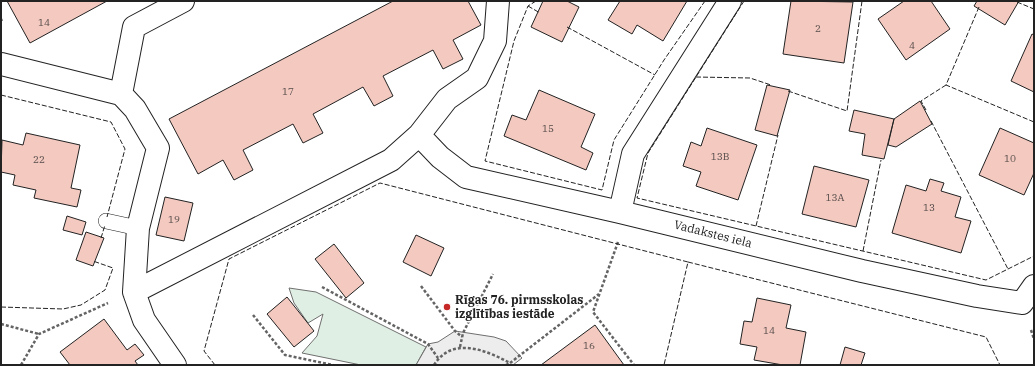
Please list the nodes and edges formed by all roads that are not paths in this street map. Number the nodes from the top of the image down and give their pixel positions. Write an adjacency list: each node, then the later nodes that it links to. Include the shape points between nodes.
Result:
1 (183, 1): 5 (street, via 134,27)
2 (498, 1): 6 (street, via 495,42 477,78 447,99)
3 (730, 1): 7 (street, via 633,154)
4 (1, 64): 5 (street)
5 (121, 94): 9 (street, via 135,109 158,148)
6 (419, 135): 7 (street, Vadakstes iela, via 440,158 466,177); 10 (street, via 391,160)
7 (626, 213): 11 (street, Vadakstes iela, via 862,271 977,296)
8 (106, 221): 9 (lane)
9 (138, 228): 10 (street)
10 (134, 292): 12 (street, via 144,320)
11 (1030, 299)
12 (175, 365)

